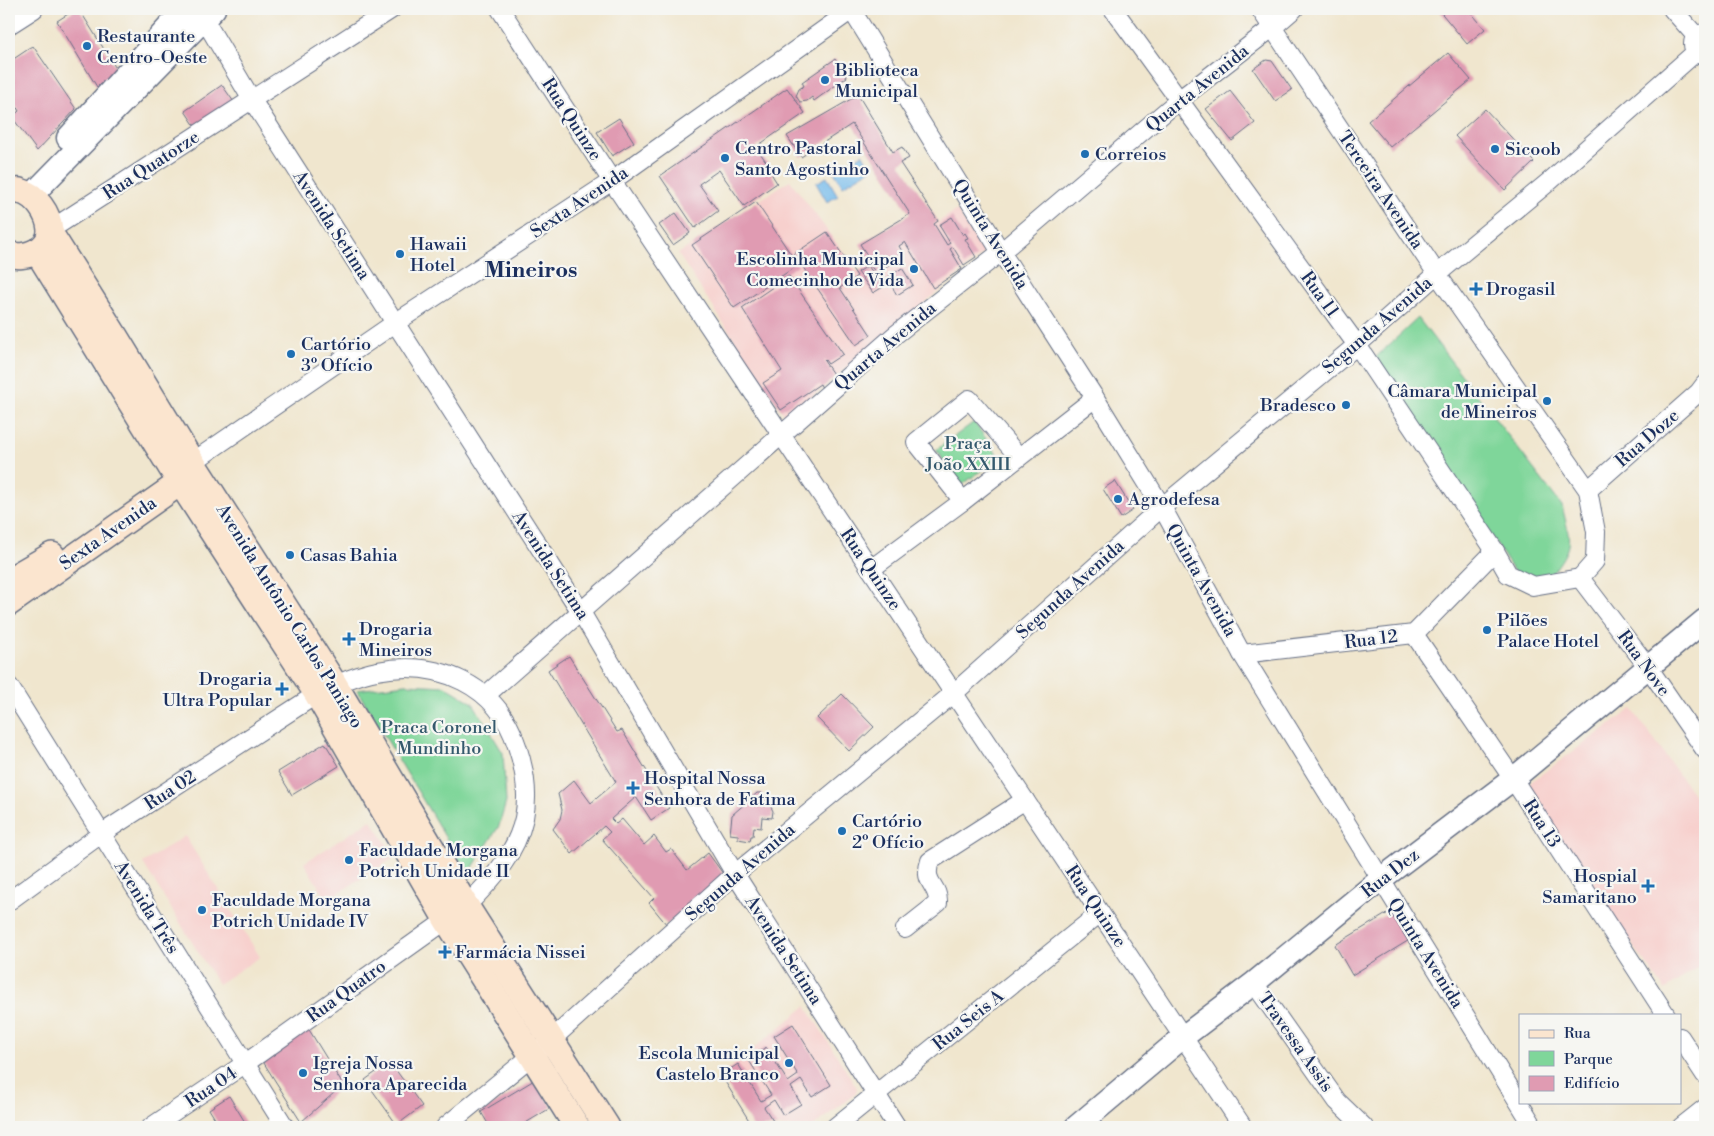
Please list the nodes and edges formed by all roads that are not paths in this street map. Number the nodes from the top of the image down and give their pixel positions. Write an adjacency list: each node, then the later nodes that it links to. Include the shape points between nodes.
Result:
1 (34, 9): 10 (street)
2 (392, 9): 13 (street, Rua Quatorze)
3 (500, 9): 15 (street, Rua Quinze)
4 (852, 9): 15 (street, Sexta Avenida); 18 (street, Quinta Avenida)
5 (1114, 9): 14 (street, Rua 11)
6 (1260, 9): 11 (street, Terceira Avenida)
7 (1294, 9): 11 (street, Quarta Avenida)
8 (1672, 9): 12 (street)
9 (200, 11): 13 (street, Avenida Setima); 16 (street)
10 (9, 25)
11 (1272, 28): 14 (street, Quarta Avenida); 19 (street, Terceira Avenida)
12 (1700, 44): 19 (street, Segunda Avenida, via 1559,173)
13 (252, 100): 17 (street, Rua Quatorze); 20 (street, Avenida Setima)
14 (1178, 100): 18 (street, Quarta Avenida); 21 (street, Rua 11)
15 (612, 181): 20 (street, Sexta Avenida); 24 (street, Rua Quinze)
16 (17, 189): 17 (main road, Avenida Antônio Carlos Paniago, via 44,210)
17 (28, 248): 26 (main road, Avenida Antônio Carlos Paniago, via 106,341)
18 (1001, 252): 23 (street, Quinta Avenida); 24 (street, Quarta Avenida, via 895,335)
19 (1437, 274): 21 (street, Segunda Avenida); 27 (street, Terceira Avenida)
20 (395, 323): 26 (street, Sexta Avenida); 36 (street, Avenida Setima)
21 (1357, 344): 29 (street, Segunda Avenida); 31 (street, Rua 11)
22 (1703, 392): 27 (street, Rua Doze)
23 (1095, 398): 25 (street); 29 (street, Quinta Avenida)
24 (782, 435): 32 (street, Rua Quinze); 36 (street, Quarta Avenida)
25 (1020, 457): 28 (street); 28 (street, via 969,400 916,442)
26 (188, 467): 30 (main road, Sexta Avenida); 42 (main road, Avenida Antônio Carlos Paniago)
27 (1588, 490): 33 (street, Terceira Avenida, via 1596,532 1595,561)
28 (963, 501): 32 (street)
29 (1162, 507): 39 (street, Quinta Avenida); 43 (street, Segunda Avenida)
30 (79, 546): 34 (main road, Sexta Avenida); 35 (main road, Sexta Avenida)
31 (1495, 551): 33 (street, Rua 11, via 1508,574 1533,586); 38 (street, Rua 12)
32 (871, 569): 43 (street, Rua Quinze)
33 (1580, 578): 40 (street, Rua Nove)
34 (9, 580)
35 (9, 603)
36 (581, 612): 44 (street, Quarta Avenida); 49 (street, Avenida Setima)
37 (1705, 620): 40 (street, Rua Dez)
38 (1414, 634): 39 (street, Rua 12); 46 (street, Rua 13)
39 (1242, 654): 50 (street, Quinta Avenida)
40 (1648, 667): 45 (street, Rua Nove); 46 (street, Rua Dez)
41 (9, 686): 48 (street, Avenida Três)
42 (326, 689): 44 (street, Rua 02, via 377,671 402,668 446,674); 48 (street, Rua 02); 52 (main road, Avenida Antônio Carlos Paniago); 54 (main road, Avenida Antônio Carlos Paniago)
43 (954, 694): 47 (street, Rua Quinze); 49 (street, Segunda Avenida)
44 (486, 695): 52 (street, Rua 02, via 514,737 523,763 527,790 524,819 512,848 497,874)
45 (1705, 750)
46 (1513, 779): 50 (street, Rua Dez); 57 (street, Rua 13)
47 (1025, 800): 53 (street, Rua Quinze); 55 (street, via 930,861 928,878 939,895 938,903)
48 (101, 834): 51 (street, Rua 02); 62 (street, Avenida Três)
49 (735, 874): 59 (street, Segunda Avenida); 64 (street, Avenida Setima)
50 (1381, 880): 56 (street, Rua Dez); 66 (street, Quinta Avenida)
51 (9, 901)
52 (466, 906): 54 (street); 59 (main road, Avenida Antônio Carlos Paniago)
53 (1100, 913): 58 (street, Rua Quinze); 64 (street, Rua Seis A)
54 (446, 919): 61 (main road, Avenida Antônio Carlos Paniago); 62 (street, Rua Quatro)
55 (905, 929)
56 (1254, 983): 58 (street, Rua Dez); 65 (street, Travessa Assis)
57 (1665, 1014)
58 (1183, 1037): 76 (street, Rua Dez); 77 (street, Rua Quinze)
59 (551, 1040): 61 (street, Segunda Avenida); 69 (main road, Avenida Antônio Carlos Paniago)
60 (1682, 1040): 63 (street)
61 (531, 1054): 70 (main road, Avenida Antônio Carlos Paniago); 73 (street, Segunda Avenida)
62 (246, 1063): 71 (street, Rua 04); 72 (street, Avenida Três)
63 (1705, 1075)
64 (876, 1094): 74 (street, Rua Seis A); 75 (street, Avenida Setima)
65 (1337, 1101): 78 (street, Travessa Assis); 79 (street, Travessa Assis)
66 (1519, 1103)
67 (1520, 1104): 80 (street, Quinta Avenida)
68 (1705, 1108): 81 (street)
69 (601, 1119): 70 (main road)
70 (576, 1126)
71 (150, 1127)
72 (285, 1127)
73 (445, 1127)
74 (835, 1127)
75 (898, 1127)
76 (1076, 1127)
77 (1243, 1127)
78 (1347, 1127)
79 (1364, 1127)
80 (1534, 1127)
81 (1681, 1127)

